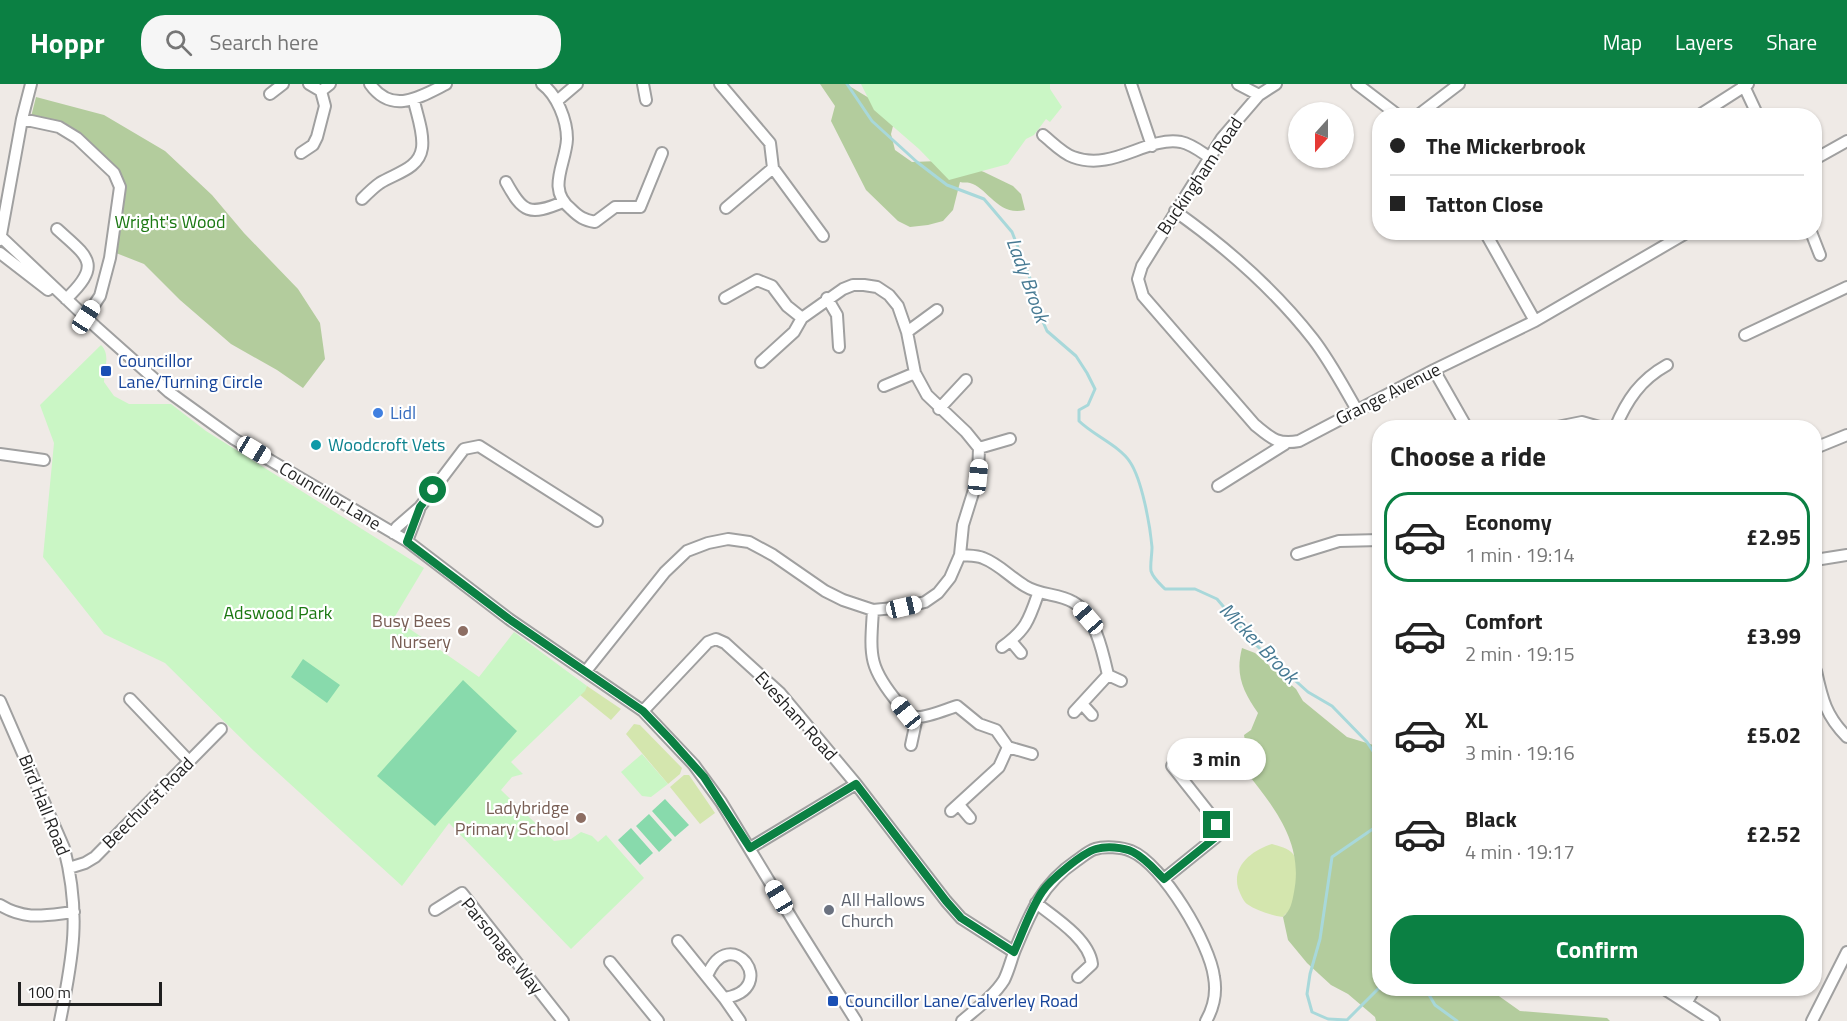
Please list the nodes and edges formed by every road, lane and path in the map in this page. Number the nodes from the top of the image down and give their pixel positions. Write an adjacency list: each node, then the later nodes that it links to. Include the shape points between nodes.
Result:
1 (31, 84): 26 (street)
2 (283, 84): 17 (street)
3 (309, 84): 16 (street)
4 (369, 84): 20 (street, via 387,100)
5 (446, 84): 20 (street)
6 (542, 84): 21 (street)
7 (577, 84): 21 (street)
8 (643, 84): 19 (street)
9 (720, 84): 34 (street, via 770,143)
10 (1131, 84): 29 (street)
11 (1238, 84): 18 (street)
12 (1276, 84): 18 (street, Buckingham Road)
13 (1357, 84): 22 (street)
14 (1459, 84): 23 (street)
15 (1745, 85): 24 (street); 25 (street)
16 (326, 87): 30 (street, via 317,137)
17 (270, 94)
18 (1259, 95): 33 (street, Buckingham Road, via 1236,119)
19 (646, 100)
20 (414, 101): 38 (street, via 422,138 418,160 409,169 378,184)
21 (557, 101): 39 (street, via 567,140 558,183)
22 (1388, 108)
23 (1428, 108)
24 (1710, 108)
25 (1755, 108)
26 (22, 119): 36 (street); 56 (street, via 59,127 77,138 114,173 120,187 110,258 100,296)
27 (1043, 135): 29 (street, via 1070,156 1083,160 1106,160)
28 (1847, 141): 32 (street)
29 (1152, 146): 33 (street, via 1179,142)
30 (301, 153)
31 (662, 153): 39 (street, via 640,207 615,207 595,222 584,220)
32 (1822, 155)
33 (1209, 158): 42 (street, Buckingham Road)
34 (773, 168): 41 (street); 44 (street)
35 (506, 182): 39 (street, via 518,202 530,209 541,211)
36 (10, 184): 37 (street); 40 (street); 45 (street)
37 (0, 197)
38 (362, 199)
39 (562, 202)
40 (0, 203)
41 (726, 208)
42 (1175, 211): 70 (street, via 1214,238 1278,298 1314,340); 75 (street, Buckingham Road, via 1142,266 1138,279 1143,296 1255,425)
43 (57, 229): 54 (street, via 86,256 88,263 81,284)
44 (824, 236)
45 (0, 237): 54 (street, Councillor Lane)
46 (1489, 240): 58 (street)
47 (1674, 240): 58 (street, Grange Avenue)
48 (1814, 240): 50 (street)
49 (0, 253): 59 (street, Councillor Lane)
50 (1820, 255)
51 (1847, 287): 61 (street)
52 (725, 298): 57 (street, via 757,280 772,286)
53 (827, 298): 57 (street); 60 (street, via 853,285 877,287 898,306); 62 (street, via 837,315)
54 (66, 299): 56 (street, Councillor Lane)
55 (937, 310): 60 (street)
56 (86, 317): 59 (street, Councillor Lane)
57 (802, 318): 63 (street, via 794,332)
58 (1535, 321): 65 (street, Grange Avenue)
59 (96, 327): 83 (street, Councillor Lane, via 169,392 234,439)
60 (907, 332): 66 (street)
61 (1745, 335)
62 (839, 347)
63 (761, 362)
64 (1667, 365): 72 (street, via 1651,374 1634,392)
65 (1434, 370): 70 (street, Grange Avenue); 71 (street)
66 (915, 373): 68 (street); 69 (street)
67 (966, 380): 69 (street)
68 (884, 386)
69 (939, 409): 77 (street)
70 (1357, 410): 75 (street, Grange Avenue, via 1299,441)
71 (1462, 420)
72 (1619, 420)
73 (1847, 435): 76 (street)
74 (1010, 440): 77 (street)
75 (1285, 444): 80 (street, Grange Avenue)
76 (1822, 445)
77 (979, 448): 87 (street, via 978,477 963,525)
78 (0, 454): 79 (street)
79 (44, 460)
80 (1218, 486)
81 (420, 507): 82 (street, via 464,449 479,446); 83 (street); 85 (street)
82 (597, 521)
83 (393, 533): 85 (street, Councillor Lane)
84 (1372, 540): 86 (street, via 1339,541)
85 (407, 542): 93 (street, Councillor Lane)
86 (1297, 554)
87 (960, 555): 90 (street, via 981,557); 91 (street, via 950,578 925,602)
88 (1847, 555): 89 (street)
89 (1822, 559)
90 (1038, 594): 92 (street, via 1029,622 1007,644); 94 (street, via 1074,602 1088,618 1098,635)
91 (873, 610): 93 (street, via 825,591 749,542 728,539 708,543 687,551 665,572); 103 (street, via 873,668 906,713)
92 (1021, 652)
93 (586, 671): 100 (street, Councillor Lane)
94 (1108, 675): 95 (street); 99 (street)
95 (1121, 681)
96 (1822, 696): 105 (street, via 1832,721)
97 (130, 699): 110 (street)
98 (0, 701): 114 (street, Bird Hall Road, via 64,848)
99 (1083, 705): 101 (street); 102 (street)
100 (643, 711): 111 (street, Evesham Road, via 708,642 716,639 780,693); 113 (street, Councillor Lane, via 704,777)
101 (1074, 712)
102 (1092, 716)
103 (917, 717): 106 (street); 107 (street, via 957,702 979,724 996,730)
104 (221, 729): 110 (street, Beechurst Road)
105 (1847, 737)
106 (911, 745)
107 (1008, 747): 108 (street); 112 (street, via 999,767 955,808)
108 (1032, 753)
109 (1186, 755): 115 (street, via 1172,766 1219,831)
110 (189, 761): 114 (street, Beechurst Road, via 94,857)
111 (856, 784): 113 (street); 121 (street, Evesham Road, via 954,910)
112 (970, 818)
113 (750, 848): 134 (street, Councillor Lane)
114 (69, 868): 119 (street, Bird Hall Road)
115 (1164, 879): 116 (street, via 1131,850 1095,849 1051,881); 136 (street, via 1195,928 1214,976 1215,998)
116 (1036, 903): 121 (street); 125 (street, via 1068,927 1091,957 1092,964)
117 (0, 905): 119 (street, via 26,916)
118 (435, 910): 131 (street, Parsonage Way, via 462,893)
119 (74, 912): 130 (street, Bird Hall Road, via 73,958)
120 (678, 941): 124 (street)
121 (1014, 952): 135 (street, via 995,992)
122 (1847, 952): 138 (street)
123 (610, 962): 132 (street)
124 (706, 976): 128 (street); 128 (street, via 711,966 728,955 748,964 751,976 746,987 735,996)
125 (1078, 977)
126 (1677, 996): 129 (street)
127 (1690, 996): 129 (street)
128 (724, 998): 133 (street)
129 (1687, 1002): 137 (street)
130 (60, 1021)
131 (563, 1021)
132 (658, 1021)
133 (740, 1021)
134 (856, 1021)
135 (962, 1021)
136 (1206, 1021)
137 (1714, 1021)
138 (1812, 1021)

